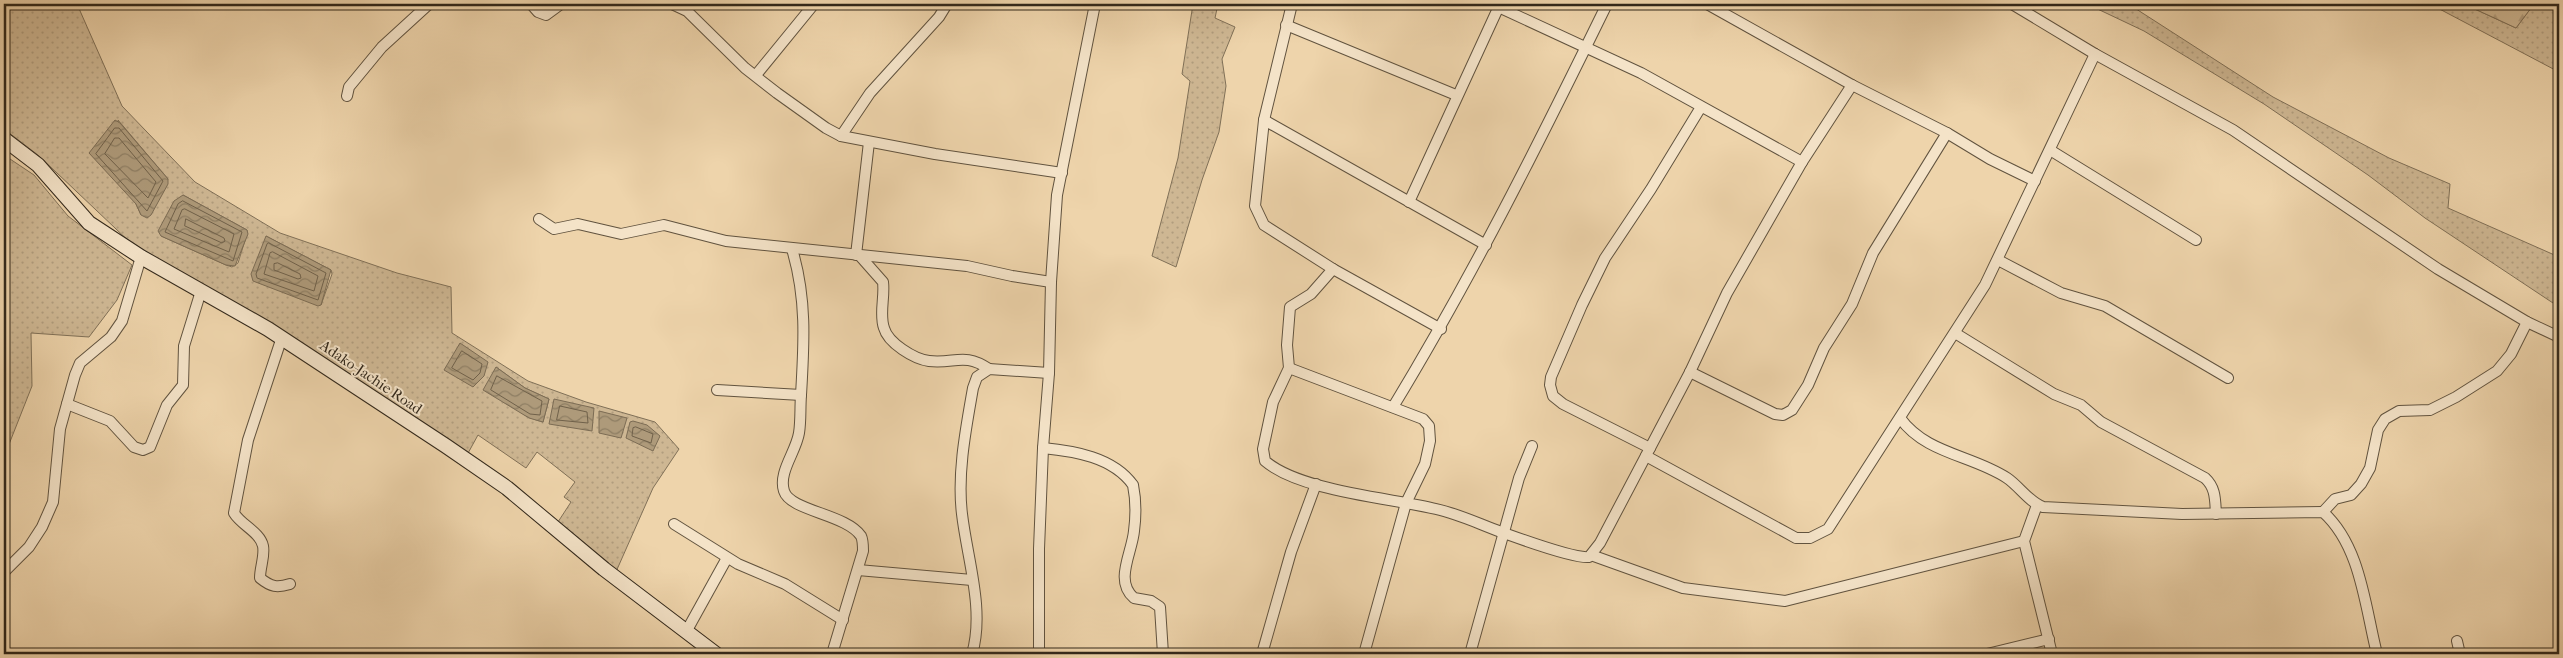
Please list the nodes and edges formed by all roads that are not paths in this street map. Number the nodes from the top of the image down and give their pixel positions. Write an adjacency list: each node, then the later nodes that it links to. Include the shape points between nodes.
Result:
1 (429, 4): 20 (street, via 387,42 349,87)
2 (531, 4): 3 (street, via 546,15)
3 (561, 4)
4 (672, 4): 13 (street)
5 (814, 4): 17 (street)
6 (947, 4): 24 (street, via 870,93)
7 (1095, 4): 29 (street)
8 (1292, 4): 14 (street)
9 (1607, 4): 15 (street)
10 (1707, 4): 18 (street)
11 (2012, 4): 16 (street)
12 (1497, 5): 15 (street); 19 (street)
13 (689, 7): 17 (street)
14 (1286, 25): 19 (street); 22 (street)
15 (1586, 46): 21 (street); 34 (street)
16 (2095, 54): 27 (street); 42 (street, via 2233,130 2413,252)
17 (756, 75): 24 (street)
18 (1852, 85): 23 (street); 28 (street)
19 (1456, 95): 31 (street)
20 (347, 96)
21 (1701, 106): 28 (street); 59 (street, via 1605,258 1550,385 1553,396 1563,404)
22 (1264, 120): 31 (street); 39 (street, via 1255,206 1259,216 1264,225)
23 (1947, 134): 30 (street); 49 (street, via 1873,253 1852,304 1824,348 1814,374 1792,410 1778,415)
24 (841, 136): 26 (street)
25 (4, 139): 37 (street, Adako-Jachie Road, via 38,165 89,223)
26 (869, 142): 29 (street); 36 (street)
27 (2050, 150): 30 (street); 33 (street)
28 (1802, 162): 49 (street, via 1727,293)
29 (1062, 173): 40 (street, via 1057,195)
30 (2036, 181): 38 (street)
31 (1409, 202): 34 (street)
32 (539, 219): 35 (street, via 554,229 578,224 621,234 664,225 726,240)
33 (2196, 240)
34 (1486, 245): 43 (street)
35 (792, 249): 36 (street); 53 (street, via 801,280)
36 (858, 256): 40 (street, via 967,266); 48 (street, via 883,282 882,320 889,338 927,361 964,358)
37 (141, 258): 41 (street, Adako-Jachie Road); 54 (street, via 122,321 111,338 80,363)
38 (1998, 260): 44 (street); 51 (street, via 2060,293 2105,306)
39 (1334, 269): 43 (street); 47 (street, via 1312,294 1290,307)
40 (1052, 282): 50 (street)
41 (201, 291): 46 (street, Adako-Jachie Road); 54 (street, via 184,346 183,385 167,405 150,447 143,450 134,447 110,421)
42 (2527, 322): 45 (street); 63 (street, via 2511,354 2497,370 2430,410 2399,411 2384,419 2378,430 2370,468 2356,491 2349,496 2335,498)
43 (1441, 329): 55 (street)
44 (1955, 333): 56 (street); 64 (street, via 2054,394 2081,405 2101,422 2205,478 2214,491)
45 (2559, 337)
46 (282, 338): 73 (street, via 248,440 234,513 258,536 262,545 260,578 270,586); 75 (street, Adako-Jachie Road, via 507,488 604,570)
47 (1289, 368): 55 (street); 60 (street, via 1273,402 1263,449 1265,460 1272,467)
48 (988, 369): 50 (street); 72 (street, via 977,377 973,388 962,465 961,512)
49 (1690, 372): 59 (street)
50 (1049, 373): 58 (street)
51 (2228, 378)
52 (717, 390): 53 (street)
53 (801, 395): 70 (street, via 799,432 784,473 784,492 796,504 830,515 861,537 863,551)
54 (67, 404): 71 (street, via 60,430 53,502 29,547)
55 (1393, 407): 61 (street, via 1423,419 1429,426 1430,441 1425,464)
56 (1900, 418): 59 (street, via 1828,529 1806,539 1796,538); 62 (street, via 1917,438 1992,469)
57 (1532, 446): 66 (street, via 1519,478)
58 (1042, 448): 81 (street); 82 (street, via 1084,454 1113,468 1133,484 1136,512 1124,573 1125,586 1134,598 1152,601 1160,607)
59 (1648, 452): 68 (street)
60 (1316, 484): 61 (street); 83 (street, via 1288,561)
61 (1406, 504): 66 (street, via 1445,511); 84 (street)
62 (2037, 505): 64 (street, via 2104,511); 67 (street)
63 (2323, 512): 64 (street); 88 (street, via 2338,527 2356,566)
64 (2216, 514)
65 (674, 524): 69 (street)
66 (1505, 533): 68 (street, via 1578,557); 85 (street)
67 (2024, 541): 68 (street, via 1785,601 1683,588); 76 (street)
68 (1591, 555)
69 (727, 558): 74 (street, via 785,584); 75 (street)
70 (858, 570): 72 (street); 74 (street)
71 (4, 572)
72 (972, 580): 80 (street, via 976,628)
73 (290, 584)
74 (843, 620): 79 (street)
75 (686, 632): 78 (street, Adako-Jachie Road)
76 (2049, 639): 86 (street); 87 (street)
77 (2457, 641): 89 (street)
78 (716, 654)
79 (832, 654)
80 (972, 654)
81 (1039, 654)
82 (1163, 654)
83 (1262, 654)
84 (1364, 654)
85 (1470, 654)
86 (1987, 654)
87 (2052, 654)
88 (2377, 654)
89 (2460, 654)

